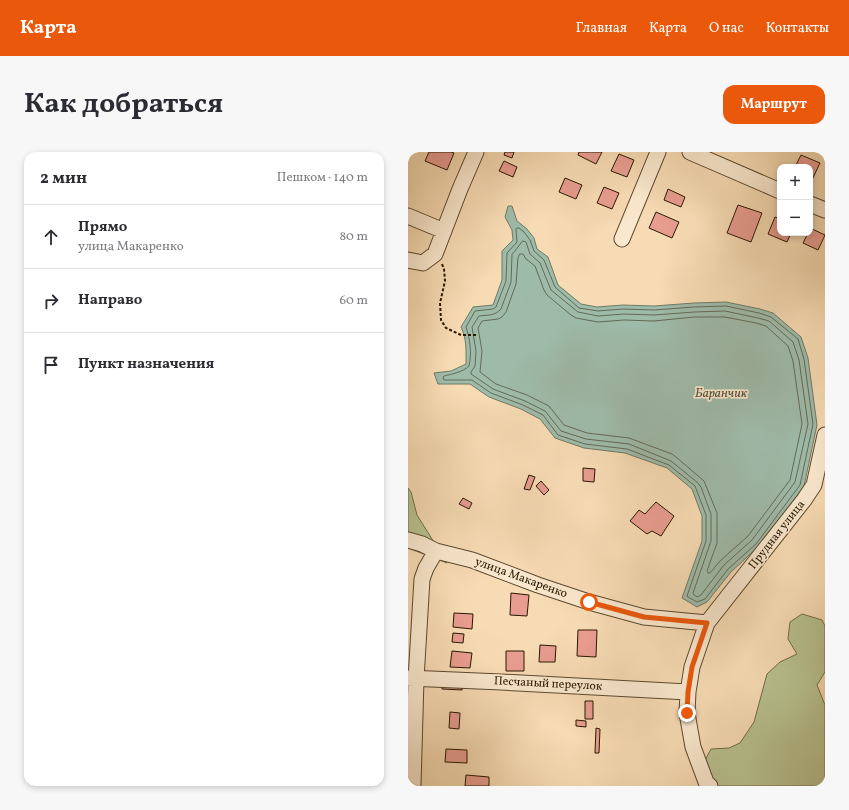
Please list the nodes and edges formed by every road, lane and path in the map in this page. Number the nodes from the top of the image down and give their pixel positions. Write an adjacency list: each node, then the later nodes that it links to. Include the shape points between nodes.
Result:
1 (476, 152): 8 (street)
2 (658, 152): 9 (street)
3 (690, 152): 4 (street)
4 (777, 190)
5 (813, 205): 6 (street)
6 (825, 210)
7 (408, 216): 8 (street)
8 (444, 231): 10 (street)
9 (622, 238)
10 (435, 254): 11 (street, via 422,263); 12 (path, via 444,269 441,320 446,328 461,335)
11 (408, 260)
12 (478, 336)
13 (825, 435): 16 (street, Прудная улица, via 814,485)
14 (408, 540): 15 (street, улица Макаренко)
15 (436, 551): 16 (street, улица Макаренко, via 472,560 538,585 644,617); 17 (street, via 422,579)
16 (707, 623): 18 (street, Прудная улица, via 692,667)
17 (412, 678): 18 (street, Песчаный переулок); 19 (street)
18 (688, 692): 20 (street, Прудная улица, via 687,713 693,748 706,782)
19 (413, 786)
20 (710, 786)

